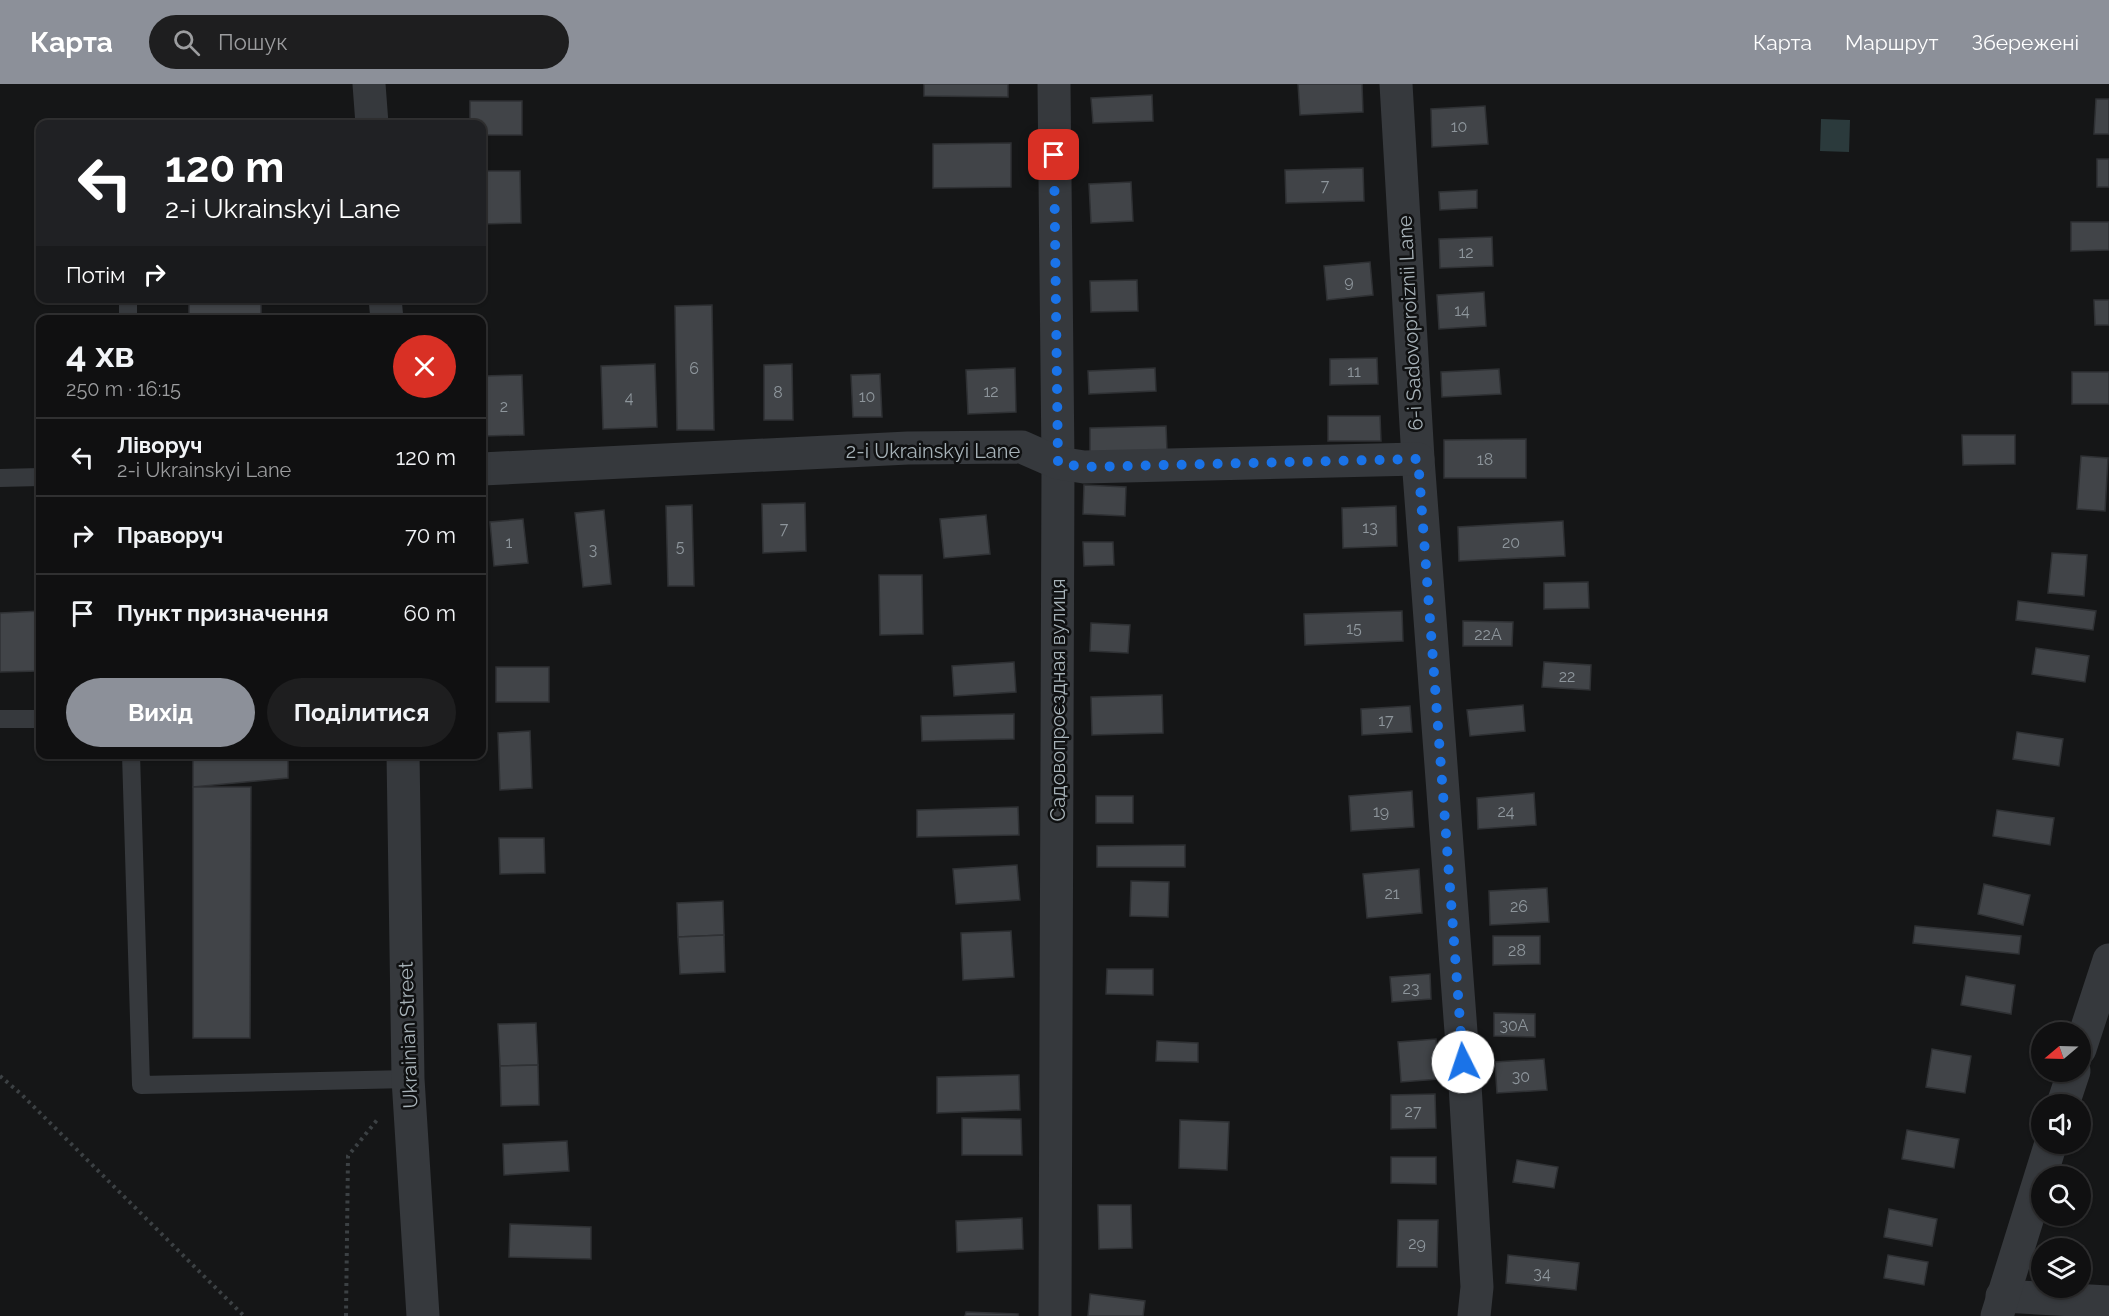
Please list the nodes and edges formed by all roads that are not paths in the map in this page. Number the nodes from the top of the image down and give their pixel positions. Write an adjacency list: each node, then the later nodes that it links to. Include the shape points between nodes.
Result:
1 (369, 84): 4 (street)
2 (1054, 84): 6 (street, Садовопроєздная вулиця)
3 (1396, 84): 5 (street, 6-i Sadovoproiznii Lane)
4 (372, 120)
5 (1418, 459): 6 (street, 2-i Ukrainskyi Lane, via 1084,467); 22 (street, 6-i Sadovoproiznii Lane, via 1465,1085 1477,1287)
6 (1058, 463): 7 (street, 2-i Ukrainskyi Lane, via 1022,447 919,448); 21 (street, Садовопроєздная вулиця)
7 (486, 469)
8 (0, 477): 9 (lane)
9 (36, 477)
10 (0, 719): 11 (lane)
11 (36, 719)
12 (130, 759): 16 (lane, via 141,1085)
13 (403, 759): 16 (street, Ukrainian Street)
14 (2109, 960): 15 (street)
15 (2089, 1022)
16 (408, 1079): 20 (street, Ukrainian Street)
17 (2048, 1154): 19 (street)
18 (2109, 1302): 19 (street)
19 (2000, 1306)
20 (423, 1316)
21 (1055, 1316)
22 (1474, 1316)

